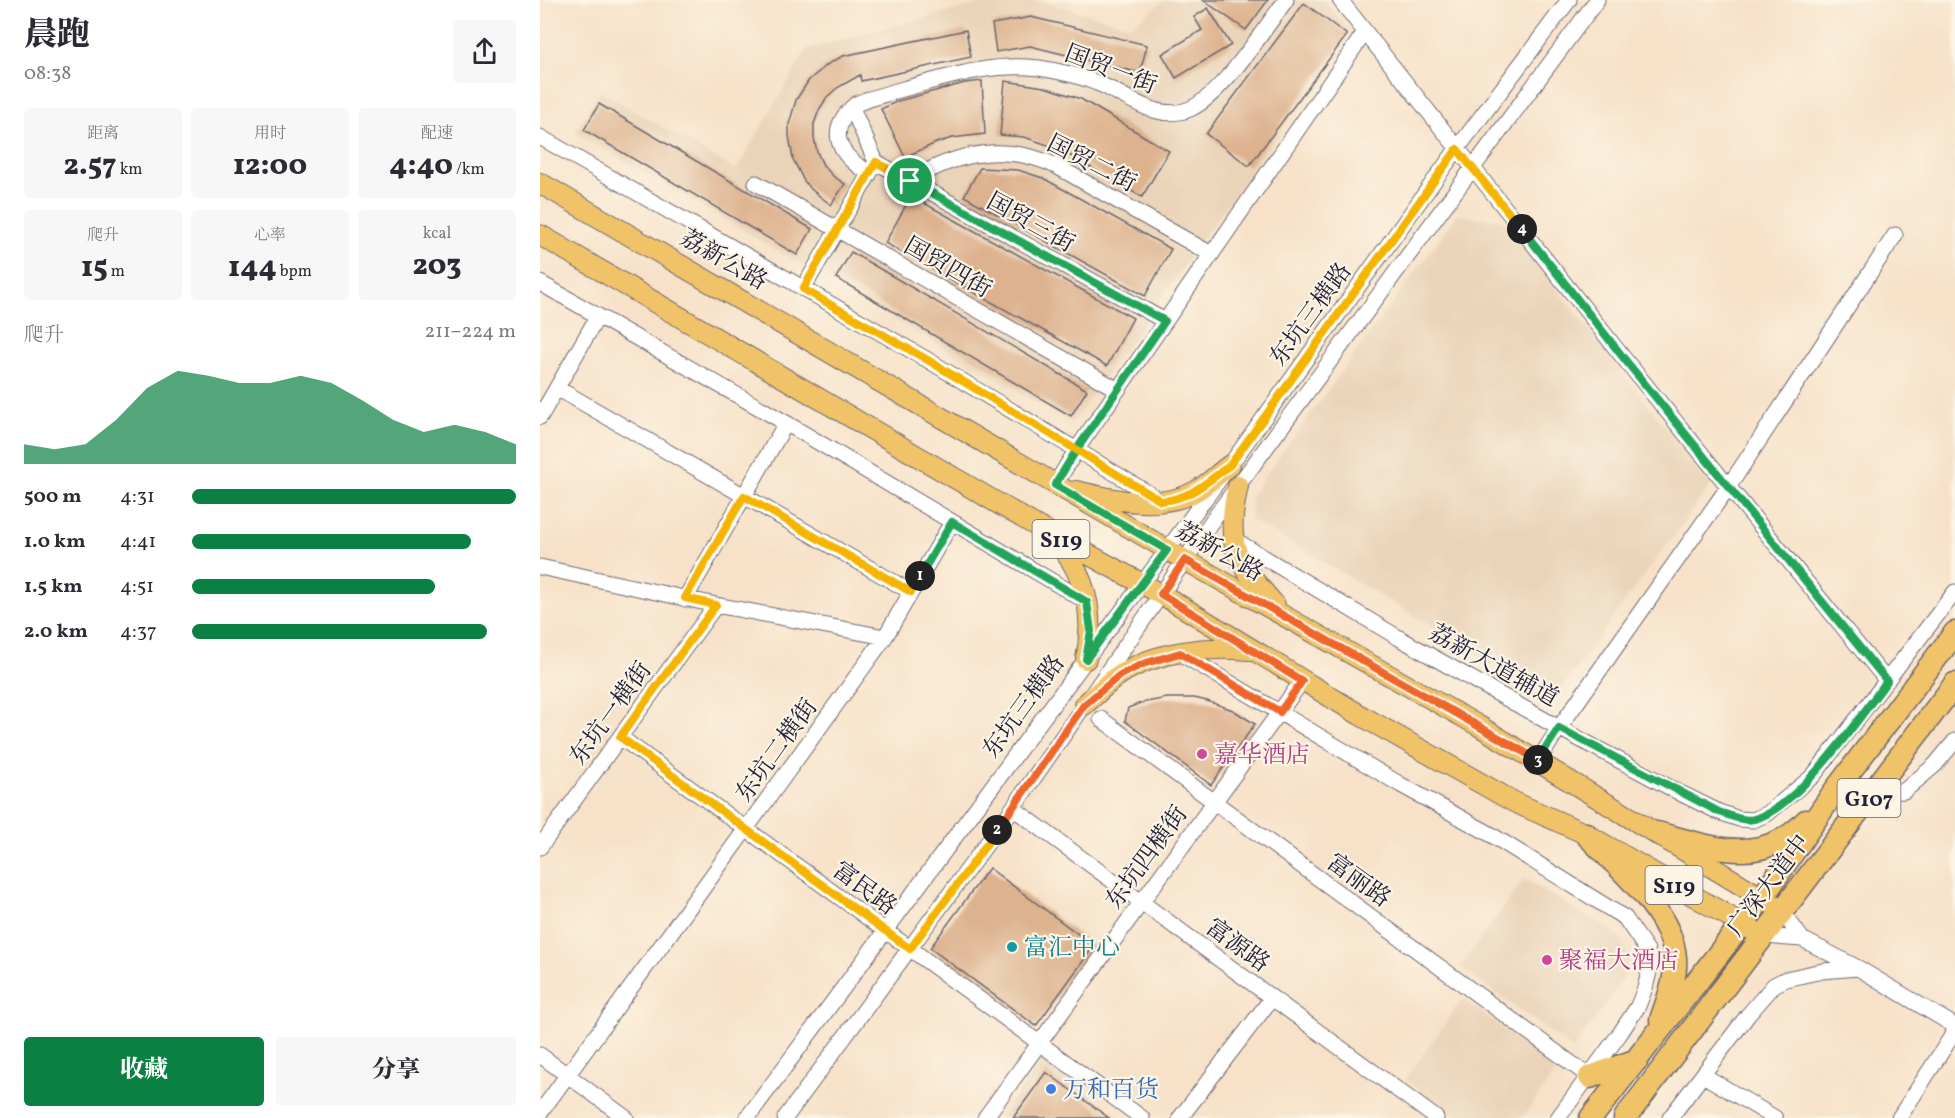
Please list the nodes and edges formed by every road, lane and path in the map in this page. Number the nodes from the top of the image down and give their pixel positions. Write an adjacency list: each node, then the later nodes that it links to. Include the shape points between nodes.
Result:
1 (1286, 0): 6 (street, 国贸一街, via 1218,88 1204,102 1188,110 1150,110 1078,76 1018,66 977,69 868,99)
2 (1340, 0): 5 (street)
3 (1569, 0): 8 (street, 东坑三横路)
4 (1597, 0): 10 (street, 东坑三横路)
5 (1365, 32): 8 (street); 17 (street)
6 (852, 108): 9 (street); 9 (street, via 840,123 842,149 848,159)
7 (540, 137): 19 (street)
8 (1457, 149): 10 (street); 27 (street, 东坑三横路)
9 (873, 167): 11 (street, 国贸三街); 14 (street)
10 (1473, 168): 29 (street, 东坑三横路); 30 (street)
11 (910, 181): 17 (street, 国贸二街, via 949,161 978,154 1007,152 1034,157 1058,166); 21 (street, 国贸三街)
12 (540, 183): 28 (main road, 荔新公路 / S119)
13 (756, 183): 14 (street, 国贸四街)
14 (837, 230): 19 (street); 23 (street, 国贸四街)
15 (540, 235): 34 (main road, S119)
16 (1895, 235): 30 (street)
17 (1211, 254): 21 (street)
18 (540, 283): 20 (street)
19 (803, 289): 26 (street)
20 (598, 316): 22 (street); 25 (street)
21 (1165, 321): 23 (street)
22 (557, 388): 24 (street); 31 (street)
23 (1118, 390): 26 (street)
24 (540, 417)
25 (786, 423): 31 (street); 33 (street)
26 (1077, 449): 28 (street); 32 (street)
27 (1230, 465): 32 (main road, via 1196,490 1176,500); 36 (street, 东坑三横路)
28 (1055, 485): 32 (main road, via 1119,500); 36 (main road, 荔新公路 / S119)
29 (1238, 486): 35 (main road, via 1232,516); 37 (street, 东坑三横路)
30 (1729, 486): 53 (street); 58 (street)
31 (744, 496): 41 (street); 43 (street)
32 (1161, 501)
33 (952, 522): 41 (street, 东坑二横街); 44 (street)
34 (1047, 531): 39 (main road, S119); 44 (main road, via 1072,560)
35 (1233, 538): 46 (main road, via 1255,583); 58 (street, 荔新大道辅道)
36 (1167, 550): 37 (main road, 荔新公路 / S119); 39 (street, 东坑三横路)
37 (1185, 560): 42 (street, 东坑三横路); 46 (main road, 荔新公路 / S119)
38 (540, 567): 43 (street)
39 (1141, 583): 42 (main road, S119); 51 (street, 东坑三横路)
40 (1955, 591): 53 (street)
41 (911, 592): 48 (street, 东坑二横街)
42 (1161, 594): 49 (main road, S119); 55 (street, 东坑三横路)
43 (685, 598): 45 (street)
44 (1087, 602): 51 (main road, via 1091,631)
45 (716, 605): 48 (street); 59 (street, 东坑一横街)
46 (1285, 616): 61 (main road, 荔新公路 / S119)
47 (1955, 633): 62 (highway, 广深大道中 / G107)
48 (885, 638): 66 (street, 东坑二横街)
49 (1252, 650): 50 (main road, via 1203,649); 52 (main road, S119)
50 (1180, 653): 55 (main road, via 1120,675); 56 (street)
51 (1086, 659): 74 (street, 东坑三横路)
52 (1302, 681): 56 (street, 东坑四横街); 68 (main road, S119, via 1494,791)
53 (1887, 681): 58 (street, 荔新大道辅道, via 1813,776 1767,814 1753,820 1719,812)
54 (1955, 684): 63 (highway, 广深大道中 / G107)
55 (1084, 705): 65 (street, 东坑三横路)
56 (1280, 712): 64 (street, 东坑四横街); 87 (street, via 1625,918 1647,950 1650,968 1638,1006)
57 (1101, 719): 64 (street, 富丽路)
58 (1559, 728): 61 (street)
59 (620, 737): 66 (street, 富民路); 69 (street, 东坑一横街)
60 (1955, 741): 63 (street, via 1904,792)
61 (1538, 761): 67 (main road, 荔新公路 / S119)
62 (1834, 792): 67 (highway, via 1795,832 1762,849 1732,851); 70 (highway, 广深大道中 / G107)
63 (1874, 792): 72 (highway, 广深大道中 / G107)
64 (1214, 802): 71 (street, 东坑四横街); 87 (street, 富丽路)
65 (1013, 808): 71 (street, 富源路); 77 (street, 东坑三横路)
66 (746, 829): 74 (street, 富民路); 85 (street, 东坑二横街)
67 (1657, 833): 70 (main road, 荔新公路 / S119)
68 (1586, 834): 73 (main road, S119); 81 (highway, via 1655,906 1674,946 1673,982)
69 (540, 847)
70 (1762, 898): 72 (main road, 荔新公路 / S119); 73 (highway, 广深大道中 / G107)
71 (1142, 902): 79 (street, 富源路); 82 (street, 东坑四横街)
72 (1782, 910): 75 (highway, 广深大道中 / G107); 76 (street)
73 (1742, 924): 75 (main road, S119); 81 (highway, 广深大道中 / G107)
74 (885, 931): 77 (street, 富民路); 90 (street, 东坑三横路)
75 (1763, 936): 76 (street); 98 (highway, 广深大道中 / G107)
76 (1802, 939): 78 (street)
77 (910, 949): 82 (street, 富民路); 91 (street, 东坑三横路)
78 (1858, 968): 80 (street); 86 (street, via 1813,973 1774,985)
79 (1272, 998): 94 (street); 95 (street, 富源路)
80 (1955, 1029): 101 (street)
81 (1655, 1038): 84 (highway, 广深大道中 / G107)
82 (1039, 1043): 92 (street, 东坑四横街); 93 (street, 富民路)
83 (540, 1055): 85 (street)
84 (1638, 1059): 87 (highway); 97 (highway, 广深大道中 / G107)
85 (567, 1075): 88 (street, 东坑二横街); 89 (street)
86 (1703, 1075): 99 (street); 100 (street)
87 (1590, 1077): 96 (street)
88 (540, 1113)
89 (626, 1118)
90 (747, 1118)
91 (785, 1118)
92 (985, 1118)
93 (1142, 1118)
94 (1180, 1118)
95 (1436, 1118)
96 (1558, 1118)
97 (1591, 1118)
98 (1624, 1118)
99 (1670, 1118)
100 (1775, 1118)
101 (1899, 1118)

